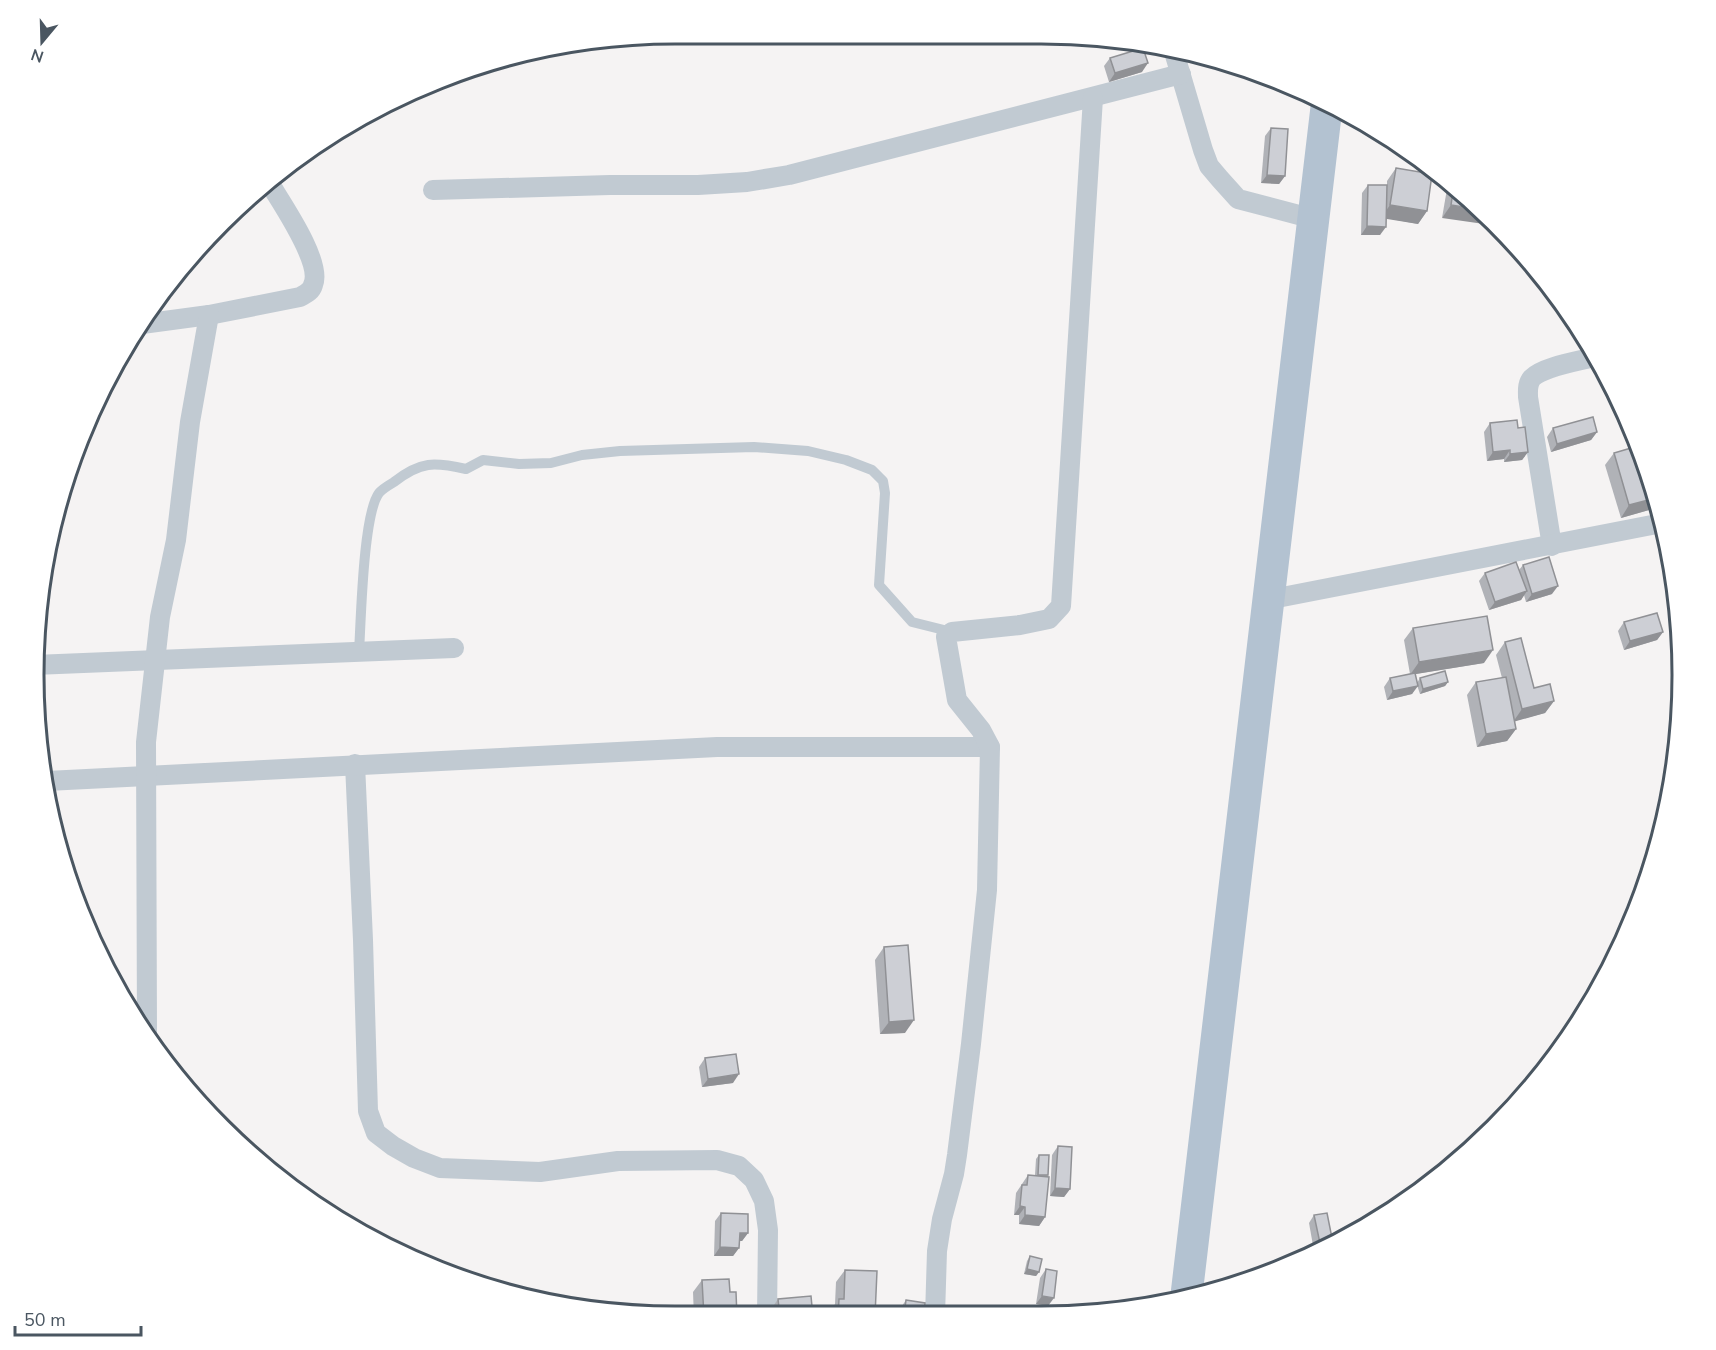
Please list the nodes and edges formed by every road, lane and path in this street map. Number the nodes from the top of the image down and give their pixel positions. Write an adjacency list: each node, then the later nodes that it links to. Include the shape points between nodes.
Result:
1 (1176, 59): 2 (street)
2 (1181, 74): 3 (street); 7 (street, via 1209,166 1238,199)
3 (1094, 98): 6 (street, via 789,175 747,182); 14 (street, via 1060,606 1049,619)
4 (1330, 114): 7 (main road)
5 (273, 189): 8 (street, via 305,244 316,274 314,285 300,297)
6 (433, 190)
7 (1314, 219): 13 (main road)
8 (209, 315): 9 (street); 17 (street)
9 (151, 323)
10 (1588, 359): 12 (street, via 1544,371 1528,385)
11 (1654, 525): 12 (street)
12 (1552, 546): 13 (street)
13 (1267, 600): 24 (main road)
14 (952, 632): 16 (lane, via 912,622 879,585 885,493 883,481 872,470 808,451 620,451 582,455 551,464 483,459 466,469 421,465 397,480 379,494 369,522); 19 (street, via 946,639 957,700)
15 (454, 648): 16 (street)
16 (359, 652): 17 (street)
17 (155, 659): 18 (street); 21 (street, via 146,742)
18 (44, 664)
19 (990, 747): 20 (street, via 717,747); 26 (street, via 987,890 957,1155 937,1251)
20 (355, 764): 21 (street); 25 (street, via 368,1111 376,1133 414,1158 441,1168 540,1172 618,1161 717,1160 739,1166 754,1180 765,1201)
21 (147, 776): 22 (street); 23 (street)
22 (53, 781)
23 (147, 1021)
24 (1187, 1289)
25 (767, 1306)
26 (935, 1306)

